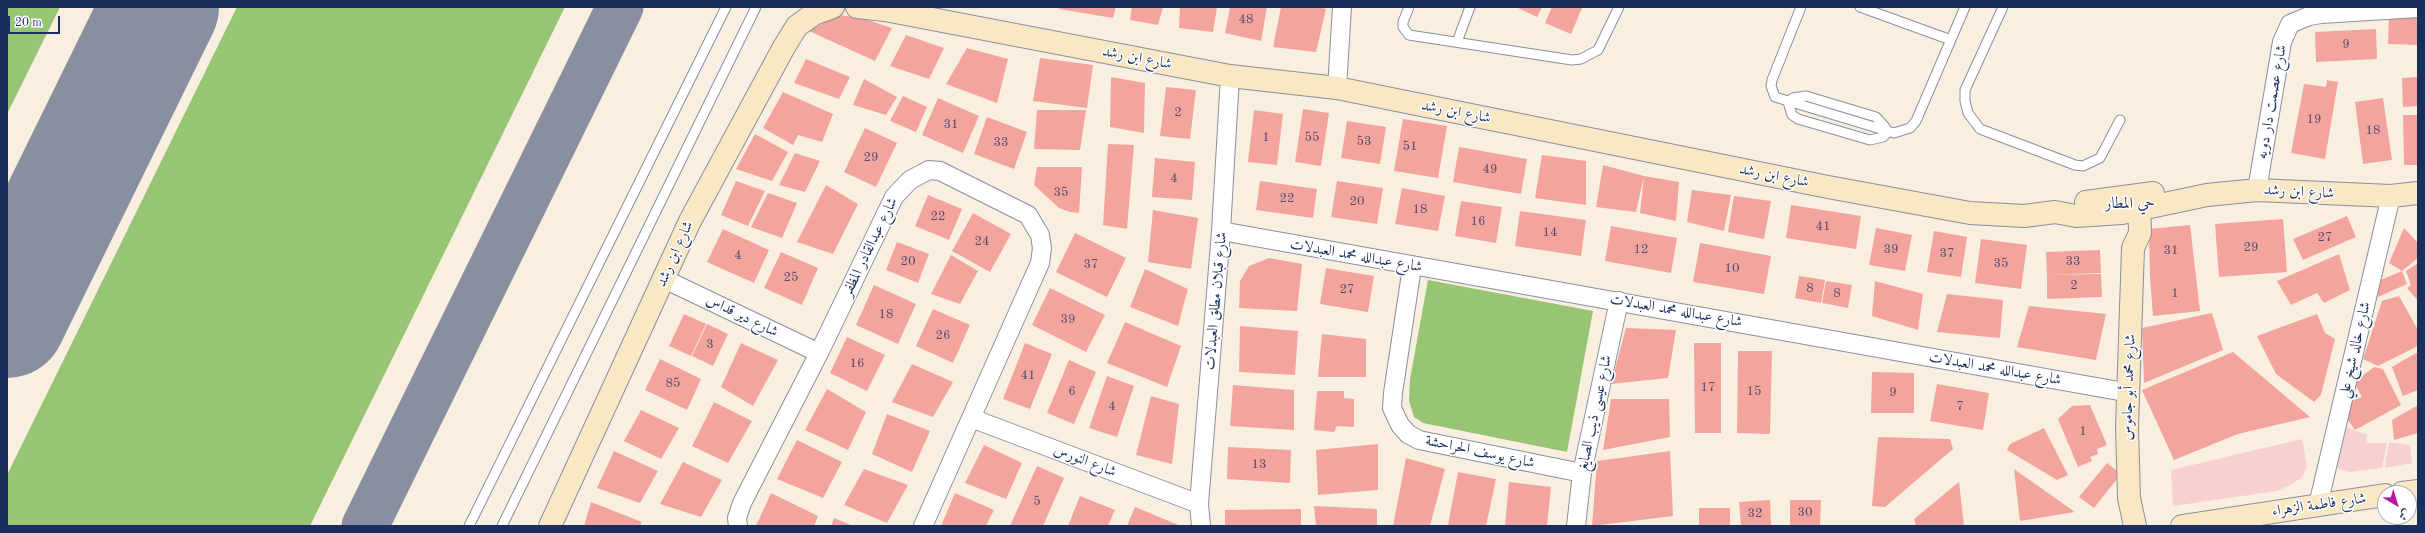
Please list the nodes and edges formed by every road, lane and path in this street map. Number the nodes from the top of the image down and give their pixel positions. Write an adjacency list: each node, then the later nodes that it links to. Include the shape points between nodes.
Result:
1 (726, 7): 39 (lane)
2 (756, 7): 40 (lane)
3 (833, 7): 28 (street, شارع ابن رشد, via 814,14 797,26 690,221)
4 (857, 7): 13 (street, شارع ابن رشد)
5 (1342, 7): 18 (street)
6 (1409, 7): 16 (lane, via 1402,22 1409,35)
7 (1470, 7): 16 (lane)
8 (1619, 7): 16 (lane, via 1598,50 1581,59)
9 (1801, 7): 19 (lane, via 1771,86 1775,96)
10 (1860, 7): 15 (lane)
11 (1966, 7): 15 (lane)
12 (2003, 7): 20 (lane, via 1965,90 1968,113 1980,129 2075,165 2084,166 2100,158)
13 (885, 8): 17 (street, شارع ابن رشد)
14 (2418, 8): 22 (street, شارع عصمت دار دويه, via 2321,14 2290,24 2282,42)
15 (1951, 40): 21 (lane, via 1916,121 1903,132)
16 (1457, 42)
17 (1230, 76): 18 (street, شارع ابن رشد); 26 (street, شارع قبلان مطلق العبدلات)
18 (1337, 88): 25 (street, شارع ابن رشد, via 1970,213 2024,216 2055,212 2076,216)
19 (1788, 102): 21 (lane); 21 (lane, via 1792,115 1805,122 1870,140 1883,137)
20 (2120, 120)
21 (1887, 133)
22 (2257, 190): 24 (street, شارع ابن رشد); 25 (street, شارع ابن رشد)
23 (2418, 193): 24 (street, شارع ابن رشد)
24 (2391, 196): 37 (street, شارع خالد شيخ علي)
25 (2131, 204): 31 (street, شارع محمد أبو جاموس, via 2127,238 2133,248)
26 (1221, 231): 27 (street, شارع عبدالله محمد العبدلات); 36 (street, شارع قبلان مطلق العبدلات)
27 (1412, 267): 29 (street, شارع عبدالله محمد العبدلات); 33 (street, شارع يوسف الحراحشة, via 1393,394 1392,408 1400,425 1408,434 1419,440)
28 (664, 279): 30 (street, شارع دير قداس); 35 (street, شارع ابن رشد)
29 (1619, 301): 31 (street, شارع عبدالله محمد العبدلات); 33 (street, شارع عيسى ذيب الصايغ)
30 (819, 353): 32 (street, شارع عبدالقادر المظفر, via 894,197 902,186 920,173 940,170 1028,215 1040,235 1042,248 1040,263); 43 (street, شارع عبدالقادر المظفر, via 742,503 737,518)
31 (2130, 393): 47 (street, شارع محمد أبو جاموس, via 2127,428 2129,482)
32 (971, 418): 36 (street, شارع النورس); 44 (street, شارع عبدالقادر المظفر)
33 (1582, 474): 46 (street, شارع عيسى ذيب الصايغ)
34 (2377, 496): 37 (street, شارع فاطمة الزهراء)
35 (562, 500): 41 (street, شارع ابن رشد); 42 (street)
36 (1199, 504): 45 (street, شارع قبلان مطلق العبدلات)
37 (2318, 505): 38 (street, شارع فاطمة الزهراء)
38 (2229, 521): 48 (street, شارع فاطمة الزهراء)
39 (468, 526)
40 (502, 526)
41 (550, 526)
42 (566, 526)
43 (738, 526)
44 (923, 526)
45 (1201, 526)
46 (1576, 526)
47 (2135, 526)
48 (2182, 526)

